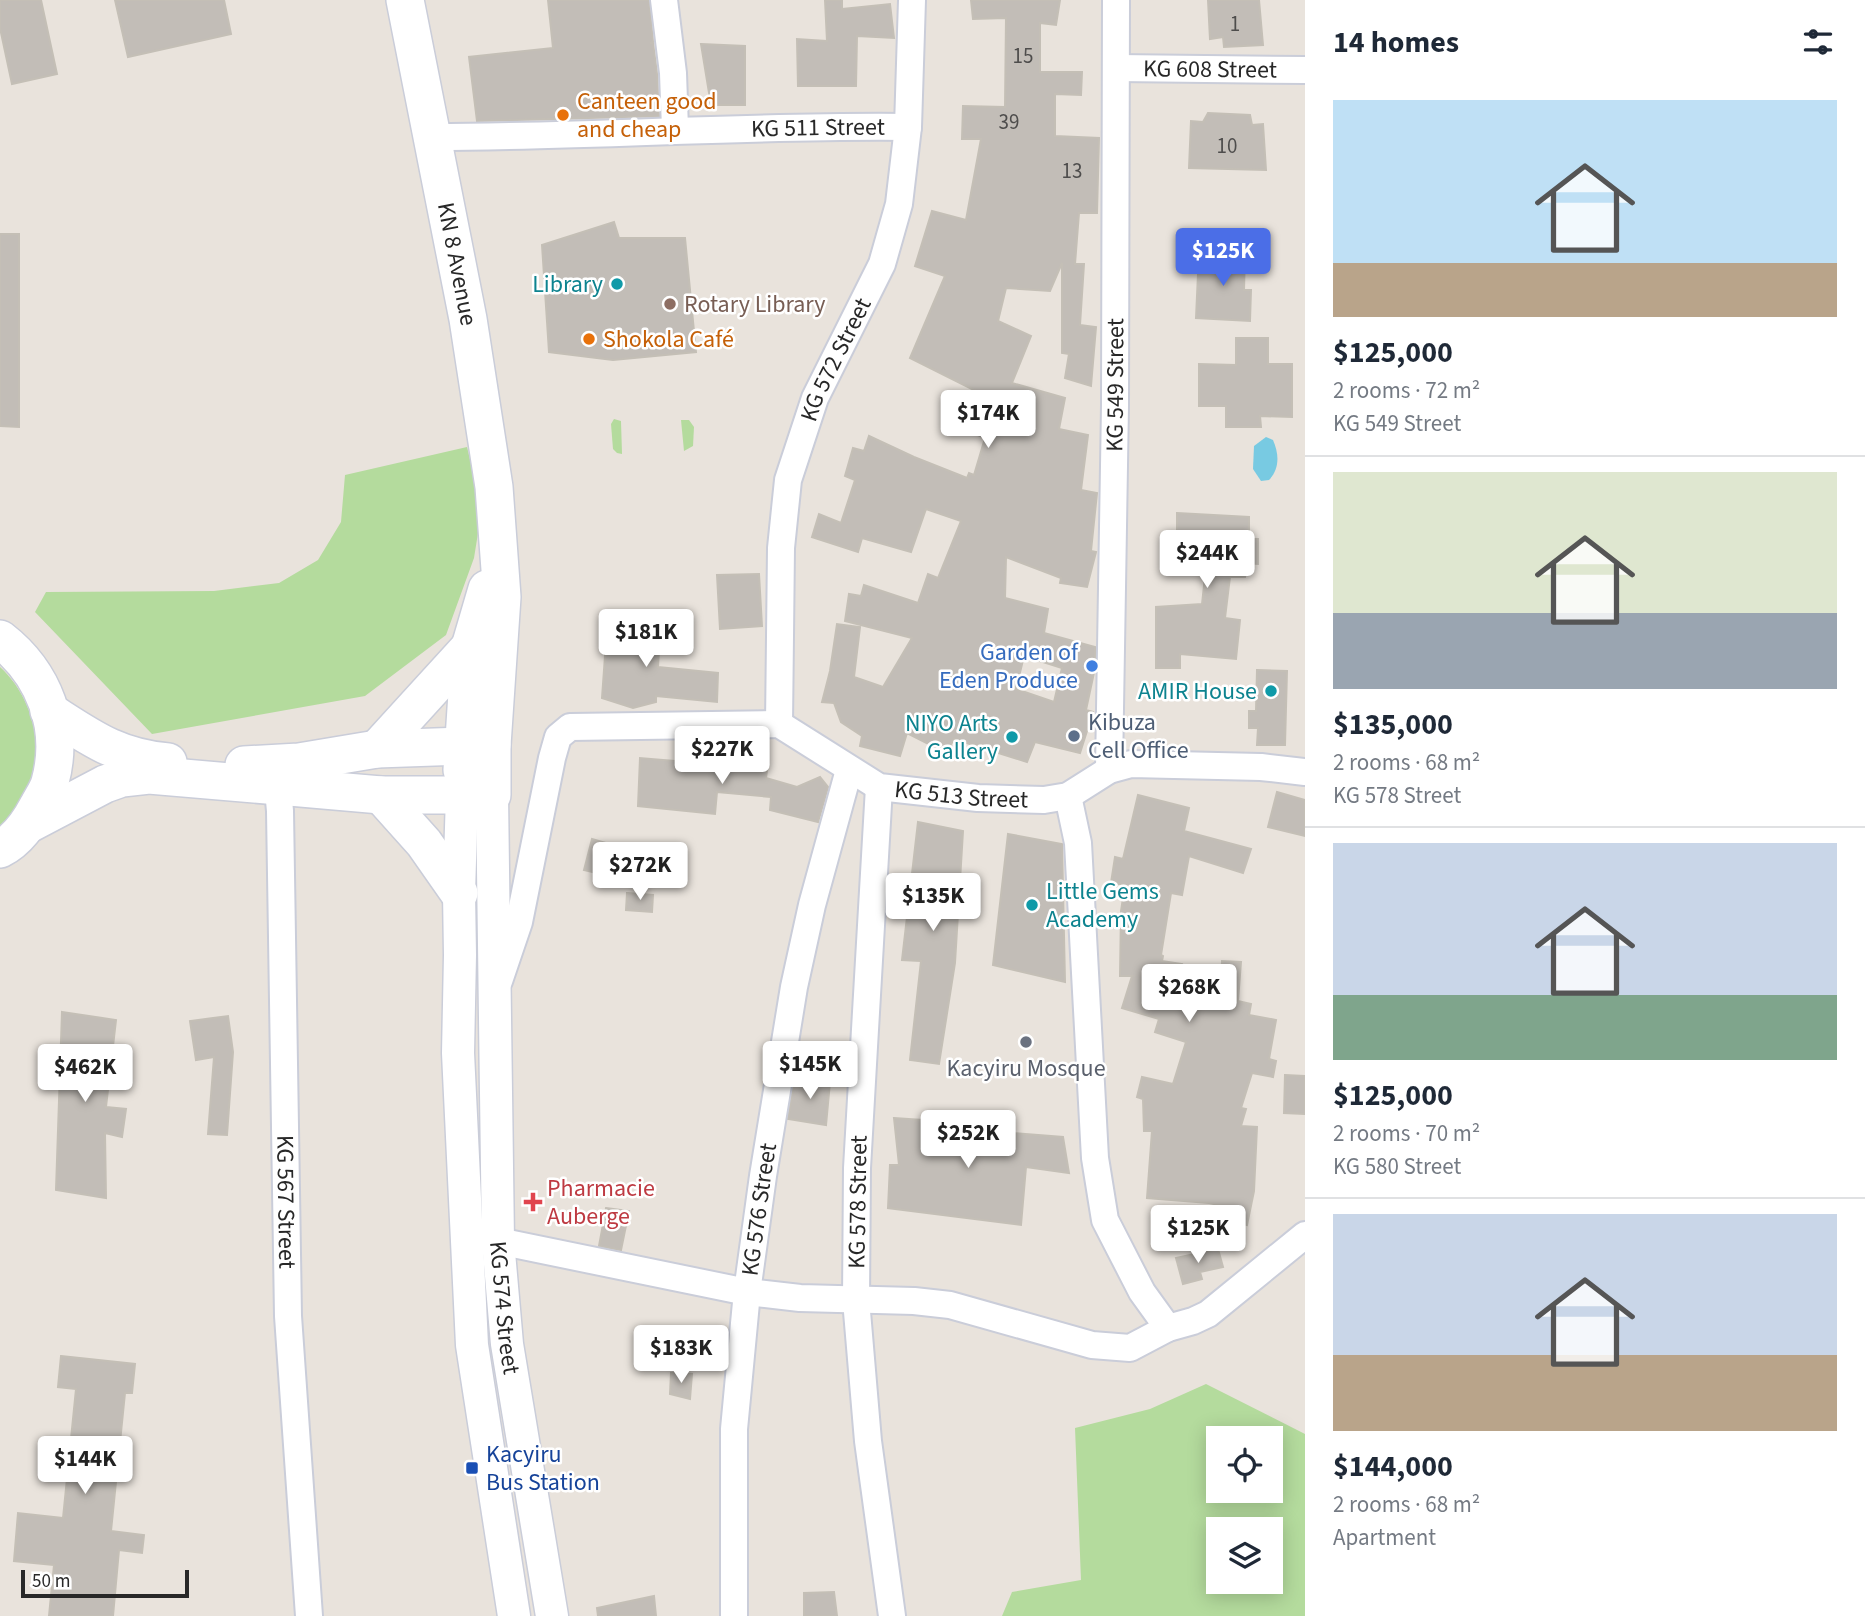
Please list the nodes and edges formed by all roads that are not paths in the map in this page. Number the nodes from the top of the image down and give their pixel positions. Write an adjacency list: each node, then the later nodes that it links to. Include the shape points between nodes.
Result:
1 (405, 0): 9 (main road, KN 8 Avenue)
2 (664, 0): 8 (street)
3 (912, 0): 7 (street, KG 572 Street)
4 (1116, 0): 5 (street, KG 549 Street)
5 (1116, 68): 6 (street, KG 608 Street); 18 (street, KG 549 Street)
6 (1305, 70)
7 (908, 127): 8 (street, KG 511 Street); 14 (street, KG 572 Street, via 899,204 882,264 815,398 788,480 781,548)
8 (675, 129): 9 (street, KG 511 Street)
9 (433, 136): 10 (main road, KN 8 Avenue, via 484,411)
10 (499, 530): 12 (main road, KN 8 Avenue); 15 (main road, KN 8 Avenue, via 502,597)
11 (0, 639): 13 (main road, via 20,654 44,692)
12 (470, 647): 15 (main road, KN 8 Avenue); 16 (main road)
13 (49, 711): 20 (main road, via 124,754); 25 (main road, via 55,737 50,783)
14 (779, 724): 17 (street, KG 513 Street); 27 (street, KG 574 Street, via 585,725 570,727 558,737 519,922)
15 (477, 746): 16 (main road); 23 (main road)
16 (377, 750): 20 (main road)
17 (849, 770): 21 (street, KG 513 Street); 30 (street, KG 576 Street, via 793,987)
18 (1108, 770): 19 (street, KG 513 Street, via 1156,763); 24 (street, KG 513 Street)
19 (1305, 772)
20 (276, 776): 22 (main road); 25 (main road, via 122,778); 35 (street, KG 567 Street, via 288,1316)
21 (879, 787): 24 (street, KG 513 Street, via 978,798); 31 (street, KG 578 Street, via 857,1168)
22 (381, 795): 23 (main road); 26 (main road, via 424,843)
23 (477, 795): 26 (street); 27 (street, KG 574 Street)
24 (1068, 796): 32 (street, via 1077,844 1095,1158 1105,1220 1142,1292)
25 (9, 843)
26 (458, 893): 34 (street, via 458,1053)
27 (494, 996): 29 (street, KG 574 Street)
28 (1305, 1235): 32 (street, via 1208,1314)
29 (498, 1241): 30 (street); 33 (street, KG 574 Street)
30 (747, 1292): 31 (street); 38 (street, KG 576 Street, via 734,1429)
31 (856, 1300): 32 (street, via 950,1306 1092,1345 1130,1348); 39 (street, KG 578 Street, via 868,1441)
32 (1168, 1328)
33 (507, 1344): 34 (street); 37 (street, KG 574 Street)
34 (472, 1345): 36 (street)
35 (309, 1616)
36 (514, 1616)
37 (552, 1616)
38 (734, 1616)
39 (892, 1616)

